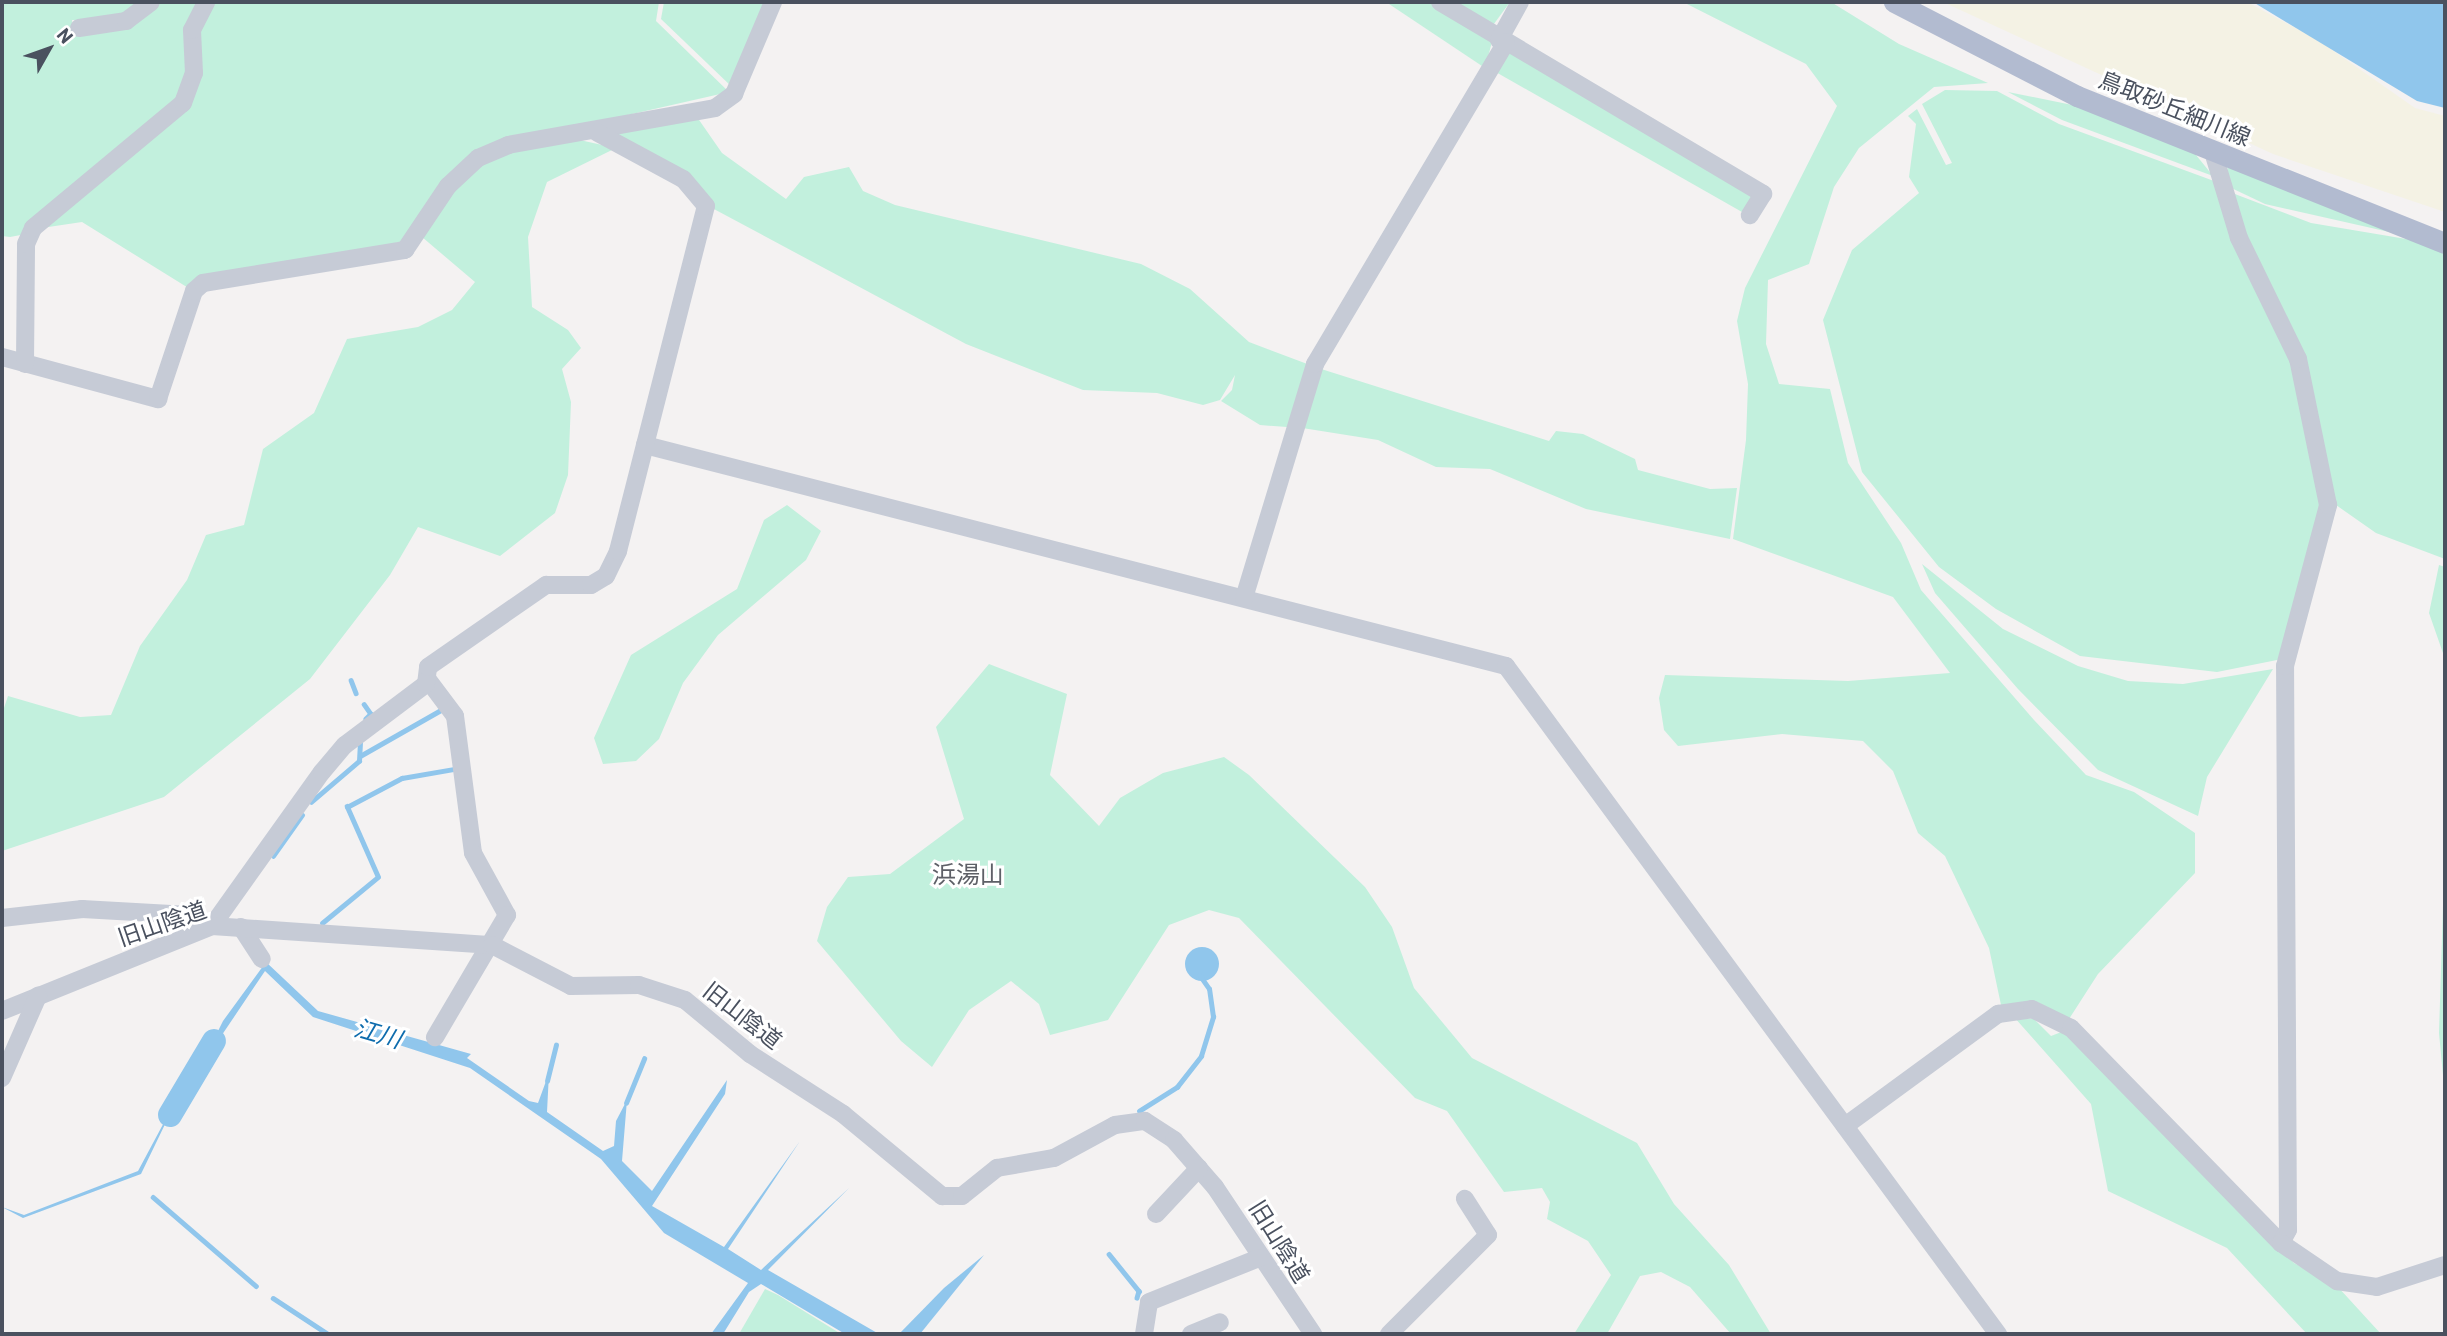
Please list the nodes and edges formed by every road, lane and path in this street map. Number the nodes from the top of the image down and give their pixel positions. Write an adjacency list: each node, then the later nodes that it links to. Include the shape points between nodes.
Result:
1 (151, 2): 7 (street, via 126,22)
2 (206, 2): 14 (street, via 192,30 194,73 183,103 33,228 26,244)
3 (773, 2): 9 (street, via 734,94 715,108)
4 (1440, 2): 8 (street)
5 (1520, 2): 8 (street)
6 (1894, 2): 10 (main road, 鳥取砂丘細川線, via 2077,96)
7 (79, 28)
8 (1502, 41): 11 (street, via 1763,194); 16 (street, via 1315,364)
9 (598, 133): 14 (street, via 508,145 478,158 448,186 405,250 203,283 194,291 158,399); 15 (street, via 683,179 706,206)
10 (2213, 152): 12 (main road, 鳥取砂丘細川線); 31 (street, via 2239,238 2298,359 2328,505 2285,666 2289,1190)
11 (1750, 215)
12 (2445, 243)
13 (2, 357): 14 (street)
14 (25, 364)
15 (645, 445): 16 (street); 17 (street, via 606,576 591,585 546,585 428,667)
16 (1244, 598): 27 (street, via 1506,666)
17 (428, 680): 19 (street, via 345,746); 21 (street, via 455,716 473,853 507,915)
18 (2, 918): 19 (street, via 82,909 189,915)
19 (212, 926): 20 (street, 旧山陰道); 23 (street, 旧山陰道)
20 (241, 927): 21 (street, 旧山陰道); 22 (street)
21 (492, 945): 25 (street); 28 (street, 旧山陰道, via 571,986 639,985 685,1000 750,1054 843,1114 942,1196 962,1196 997,1168 1086,1146 1130,1119 1160,1130)
22 (262, 959)
23 (38, 996): 24 (street, 旧山陰道); 26 (street)
24 (2, 1010)
25 (435, 1037)
26 (2, 1078)
27 (1845, 1126): 31 (street, via 1998,1014 2032,1009 2070,1028); 39 (street)
28 (1199, 1168): 30 (street); 32 (street, 旧山陰道)
29 (1465, 1199): 38 (street, via 1488,1235)
30 (1156, 1214)
31 (2281, 1243): 33 (street, via 2336,1281 2364,1285 2389,1284)
32 (1259, 1258): 35 (street, via 1149,1302); 37 (street, 旧山陰道)
33 (2445, 1265)
34 (1220, 1322): 36 (street)
35 (1144, 1334)
36 (1191, 1334)
37 (1313, 1334)
38 (1389, 1334)
39 (1998, 1334)

